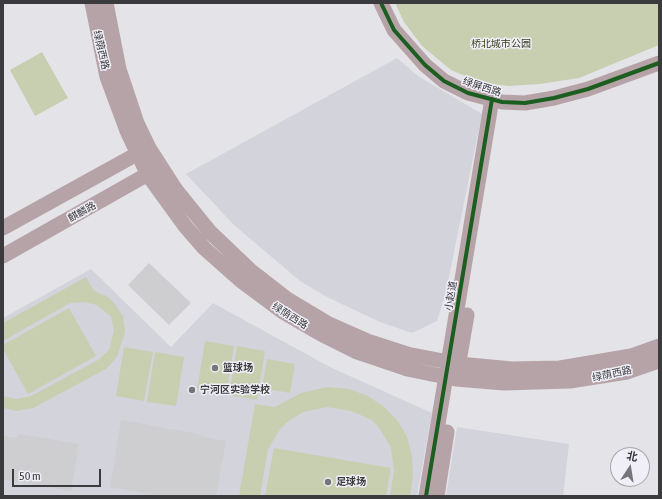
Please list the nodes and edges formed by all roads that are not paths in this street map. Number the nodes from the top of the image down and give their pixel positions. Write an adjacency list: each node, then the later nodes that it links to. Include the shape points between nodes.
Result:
1 (92, 3): 6 (main road, 绿荫西路, via 107,77 120,116)
2 (106, 3): 6 (main road, 绿荫西路, via 119,69 137,122)
3 (381, 3): 5 (main road, 绿屏西路, via 394,30 425,65 444,81 468,93)
4 (659, 63): 5 (main road, 绿屏西路, via 588,89 554,98 525,103)
5 (497, 101): 12 (main road, 小赵道)
6 (143, 151): 7 (main road, 绿荫西路); 8 (main road)
7 (154, 171): 9 (main road, 麒麟路); 12 (main road, 绿荫西路, via 176,190 224,247 251,272 287,299 328,323 370,342 407,354); 13 (main road, 绿荫西路, via 168,204 204,248 240,280 283,312 357,352 407,368)
8 (3, 228)
9 (3, 256)
10 (659, 346): 12 (main road, 绿荫西路, via 631,356 560,368 512,369)
11 (659, 362): 13 (main road, 绿荫西路, via 627,372 570,381 504,383)
12 (454, 364): 13 (main road, 小赵道)
13 (451, 378): 14 (main road, 小赵道); 15 (main road, 小赵道)
14 (426, 496)
15 (437, 496)

